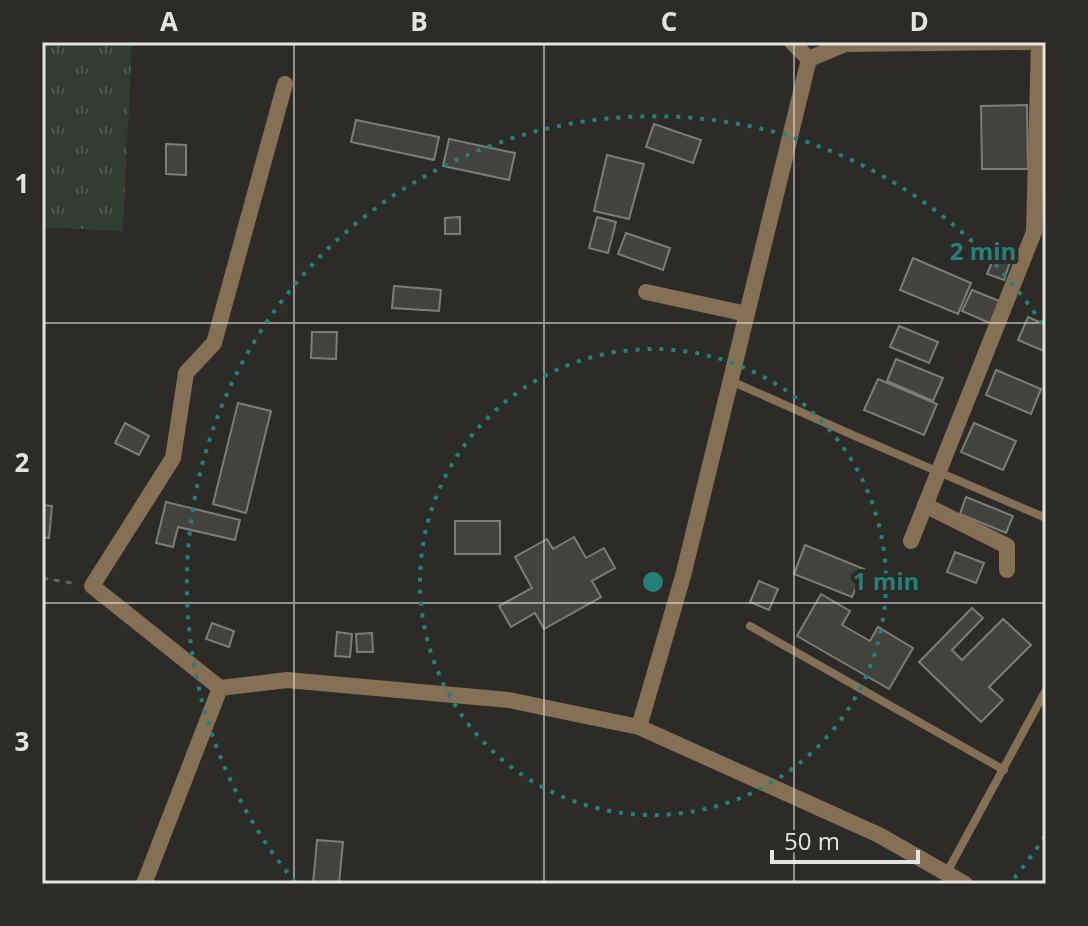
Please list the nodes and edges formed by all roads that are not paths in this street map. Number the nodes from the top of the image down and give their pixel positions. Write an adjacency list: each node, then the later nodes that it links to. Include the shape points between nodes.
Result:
1 (792, 42): 4 (street)
2 (1028, 42): 4 (street, via 845,44)
3 (1039, 42): 9 (street, via 1034,232)
4 (809, 59): 7 (street)
5 (285, 84): 14 (street, via 214,343 186,373 173,458 92,586)
6 (646, 292): 7 (street)
7 (747, 314): 8 (street)
8 (731, 381): 10 (lane); 16 (street)
9 (925, 505): 11 (street); 12 (street, via 1007,546)
10 (1046, 518)
11 (911, 541)
12 (1007, 570)
13 (750, 626): 17 (lane)
14 (220, 688): 16 (street, via 287,680 509,700); 19 (street)
15 (1046, 690): 17 (lane)
16 (639, 727): 18 (street, via 879,835)
17 (1004, 770): 18 (lane)
18 (946, 874): 20 (street)
19 (144, 884)
20 (965, 884)

